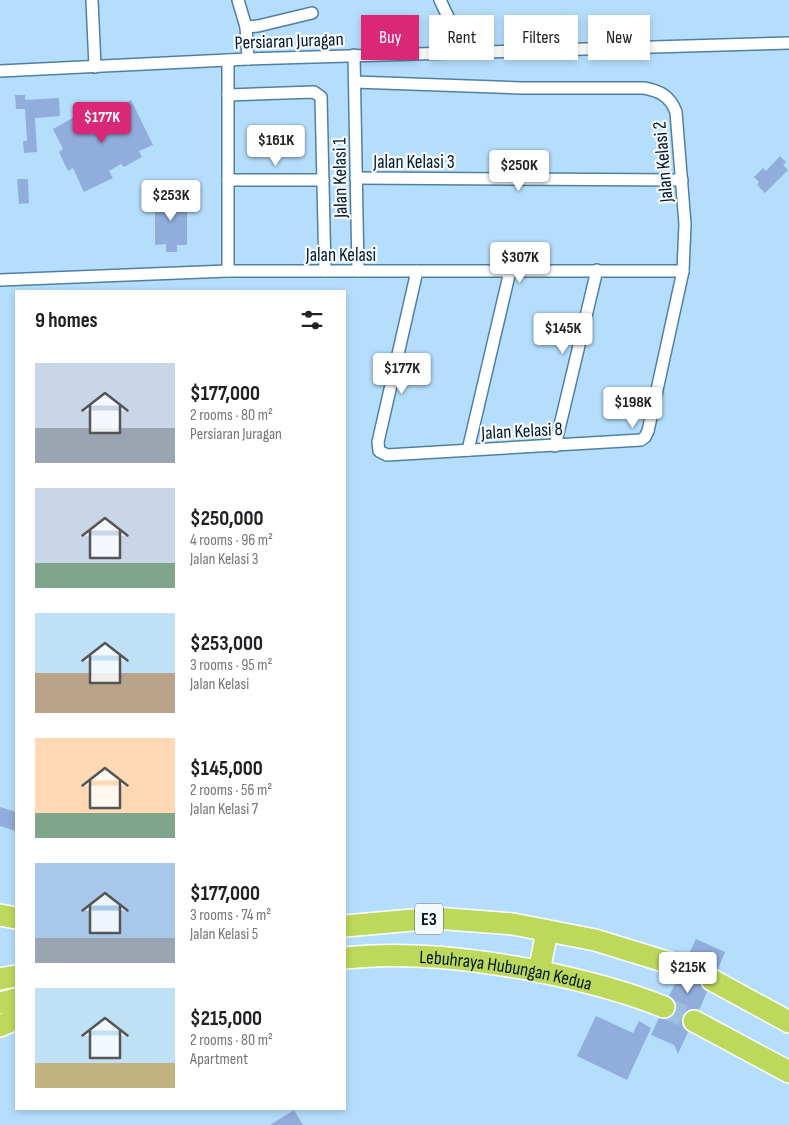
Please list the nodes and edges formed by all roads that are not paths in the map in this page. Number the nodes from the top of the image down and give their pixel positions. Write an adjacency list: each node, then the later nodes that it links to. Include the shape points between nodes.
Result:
1 (92, 0): 13 (street)
2 (238, 0): 6 (street)
3 (440, 0): 5 (street)
4 (312, 13): 6 (street)
5 (447, 15)
6 (246, 27): 11 (street)
7 (789, 44): 8 (street, Persiaran Juragan)
8 (494, 52)
9 (429, 54): 10 (street, Persiaran Juragan)
10 (354, 55): 11 (street, Persiaran Juragan); 15 (street, Jalan Kelasi 1)
11 (248, 59): 12 (street, Persiaran Juragan)
12 (228, 60): 13 (street, Persiaran Juragan); 16 (street)
13 (95, 67): 14 (street, Persiaran Juragan)
14 (0, 71)
15 (355, 82): 17 (street, Jalan Kelasi 1); 20 (street, Jalan Kelasi 2, via 654,90 665,95 676,112)
16 (228, 95): 18 (street); 19 (street, via 319,94)
17 (356, 178): 20 (street, Jalan Kelasi 3); 23 (street, Jalan Kelasi 1)
18 (228, 180): 19 (street); 27 (street)
19 (323, 180): 22 (street)
20 (682, 180): 26 (street, Jalan Kelasi 2, via 685,224)
21 (597, 270): 25 (street, Jalan Kelasi); 26 (street, Jalan Kelasi); 29 (street)
22 (325, 271): 23 (street, Jalan Kelasi); 27 (street, Jalan Kelasi)
23 (358, 271): 24 (street, Jalan Kelasi)
24 (417, 271): 25 (street, Jalan Kelasi); 30 (street, Jalan Kelasi 8, via 379,451 387,455)
25 (510, 271): 30 (street)
26 (683, 271): 29 (street, Jalan Kelasi 8, via 645,436 635,442)
27 (228, 272): 28 (street, Jalan Kelasi)
28 (0, 280)
29 (555, 446): 30 (street, Jalan Kelasi 8)
30 (468, 450)
31 (0, 915): 32 (highway)
32 (15, 918)
33 (346, 926): 34 (highway, Lebuhraya Hubungan Kedua / E3, via 435,918 513,924)
34 (547, 931): 36 (highway, Lebuhraya Hubungan Kedua / E3, via 595,940); 37 (highway)
35 (346, 958): 37 (highway, Lebuhraya Hubungan Kedua / E3, via 433,956)
36 (683, 967)
37 (539, 972): 43 (highway, Lebuhraya Hubungan Kedua / E3, via 636,996)
38 (15, 976): 39 (highway)
39 (0, 979)
40 (712, 980): 46 (highway)
41 (15, 999): 42 (highway)
42 (0, 1003)
43 (664, 1007)
44 (15, 1019): 47 (highway)
45 (694, 1021): 48 (highway)
46 (789, 1022)
47 (0, 1026)
48 (789, 1072)

